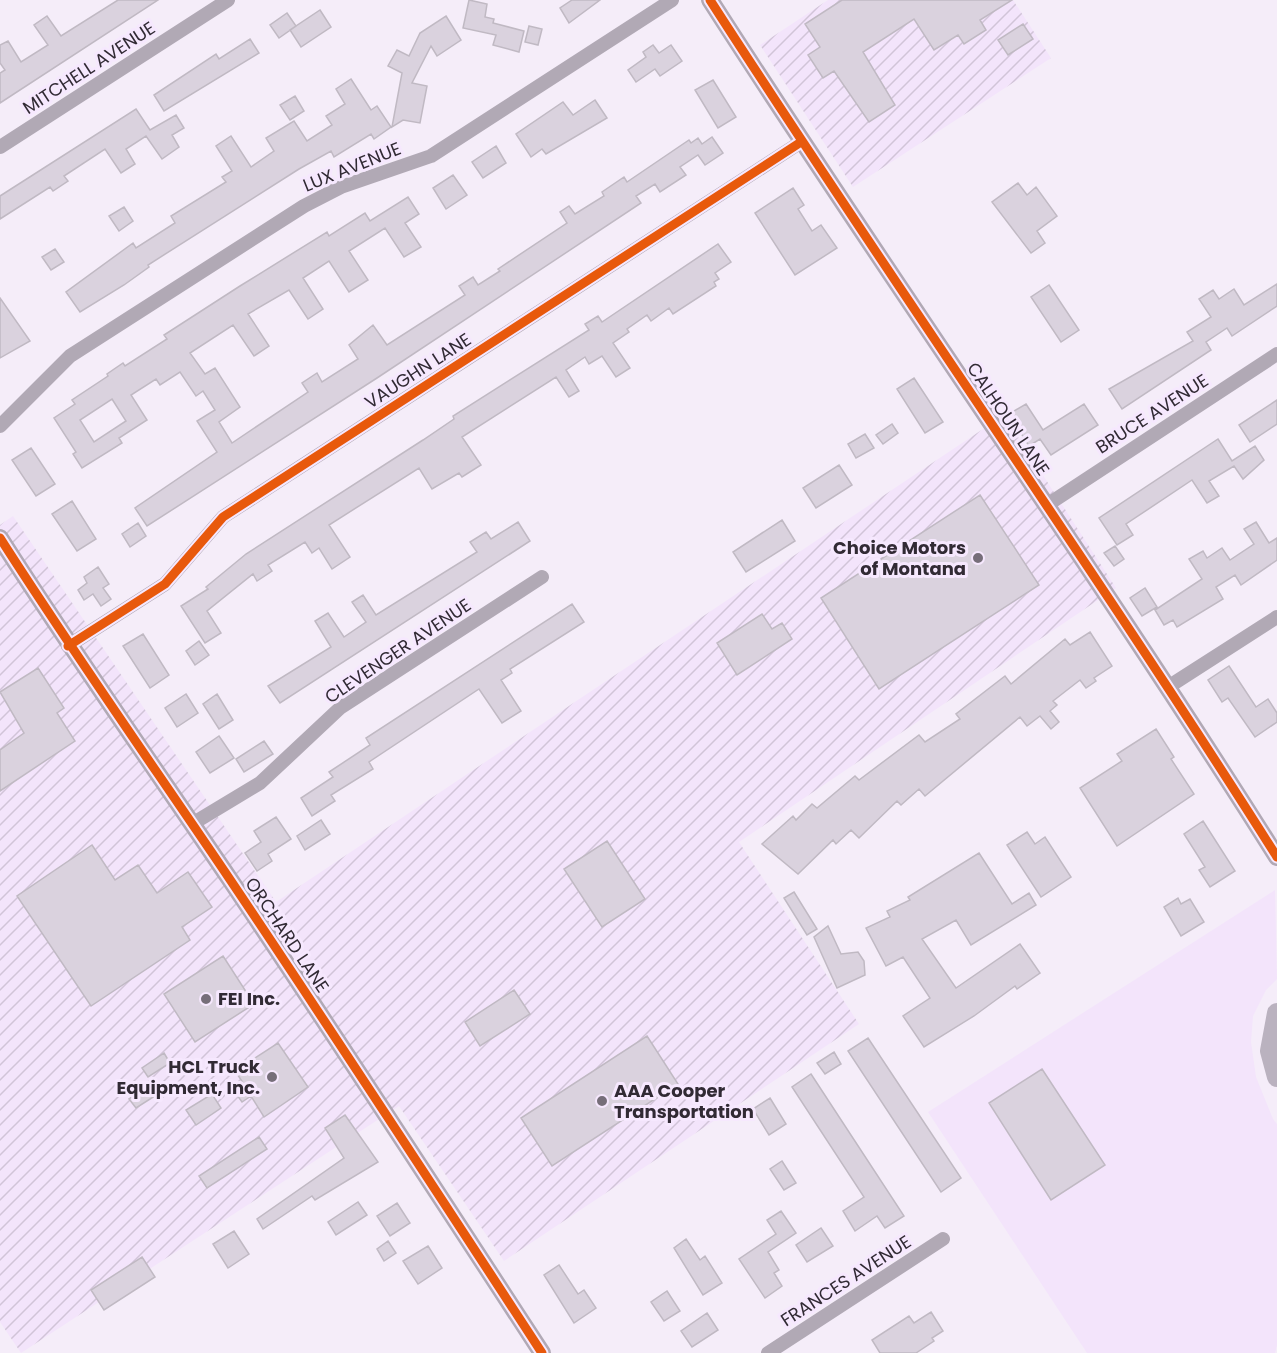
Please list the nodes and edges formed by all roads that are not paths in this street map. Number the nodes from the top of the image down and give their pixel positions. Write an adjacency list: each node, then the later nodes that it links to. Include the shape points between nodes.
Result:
1 (228, 0): 5 (street, MITCHELL AVENUE)
2 (672, 0): 7 (street, LUX AVENUE, via 431,156 341,187 304,206 70,356)
3 (710, 0): 4 (street, CALHOUN LANE)
4 (801, 142): 8 (street, CALHOUN LANE); 12 (street, VAUGHN LANE, via 223,517 165,584)
5 (0, 147)
6 (1277, 354): 8 (street, BRUCE AVENUE)
7 (0, 426)
8 (1047, 505): 13 (street, CALHOUN LANE)
9 (0, 538): 12 (street, ORCHARD LANE)
10 (542, 577): 14 (street, CLEVENGER AVENUE, via 340,708 260,783)
11 (1277, 617): 13 (street)
12 (68, 646): 14 (street, ORCHARD LANE)
13 (1168, 687): 15 (street, CALHOUN LANE)
14 (192, 824): 19 (street, ORCHARD LANE, via 373,1092)
15 (1277, 857)
16 (1277, 1013): 17 (main road, via 1270,1051)
17 (1277, 1077)
18 (943, 1239): 20 (street, FRANCES AVENUE)
19 (542, 1353)
20 (768, 1353)

